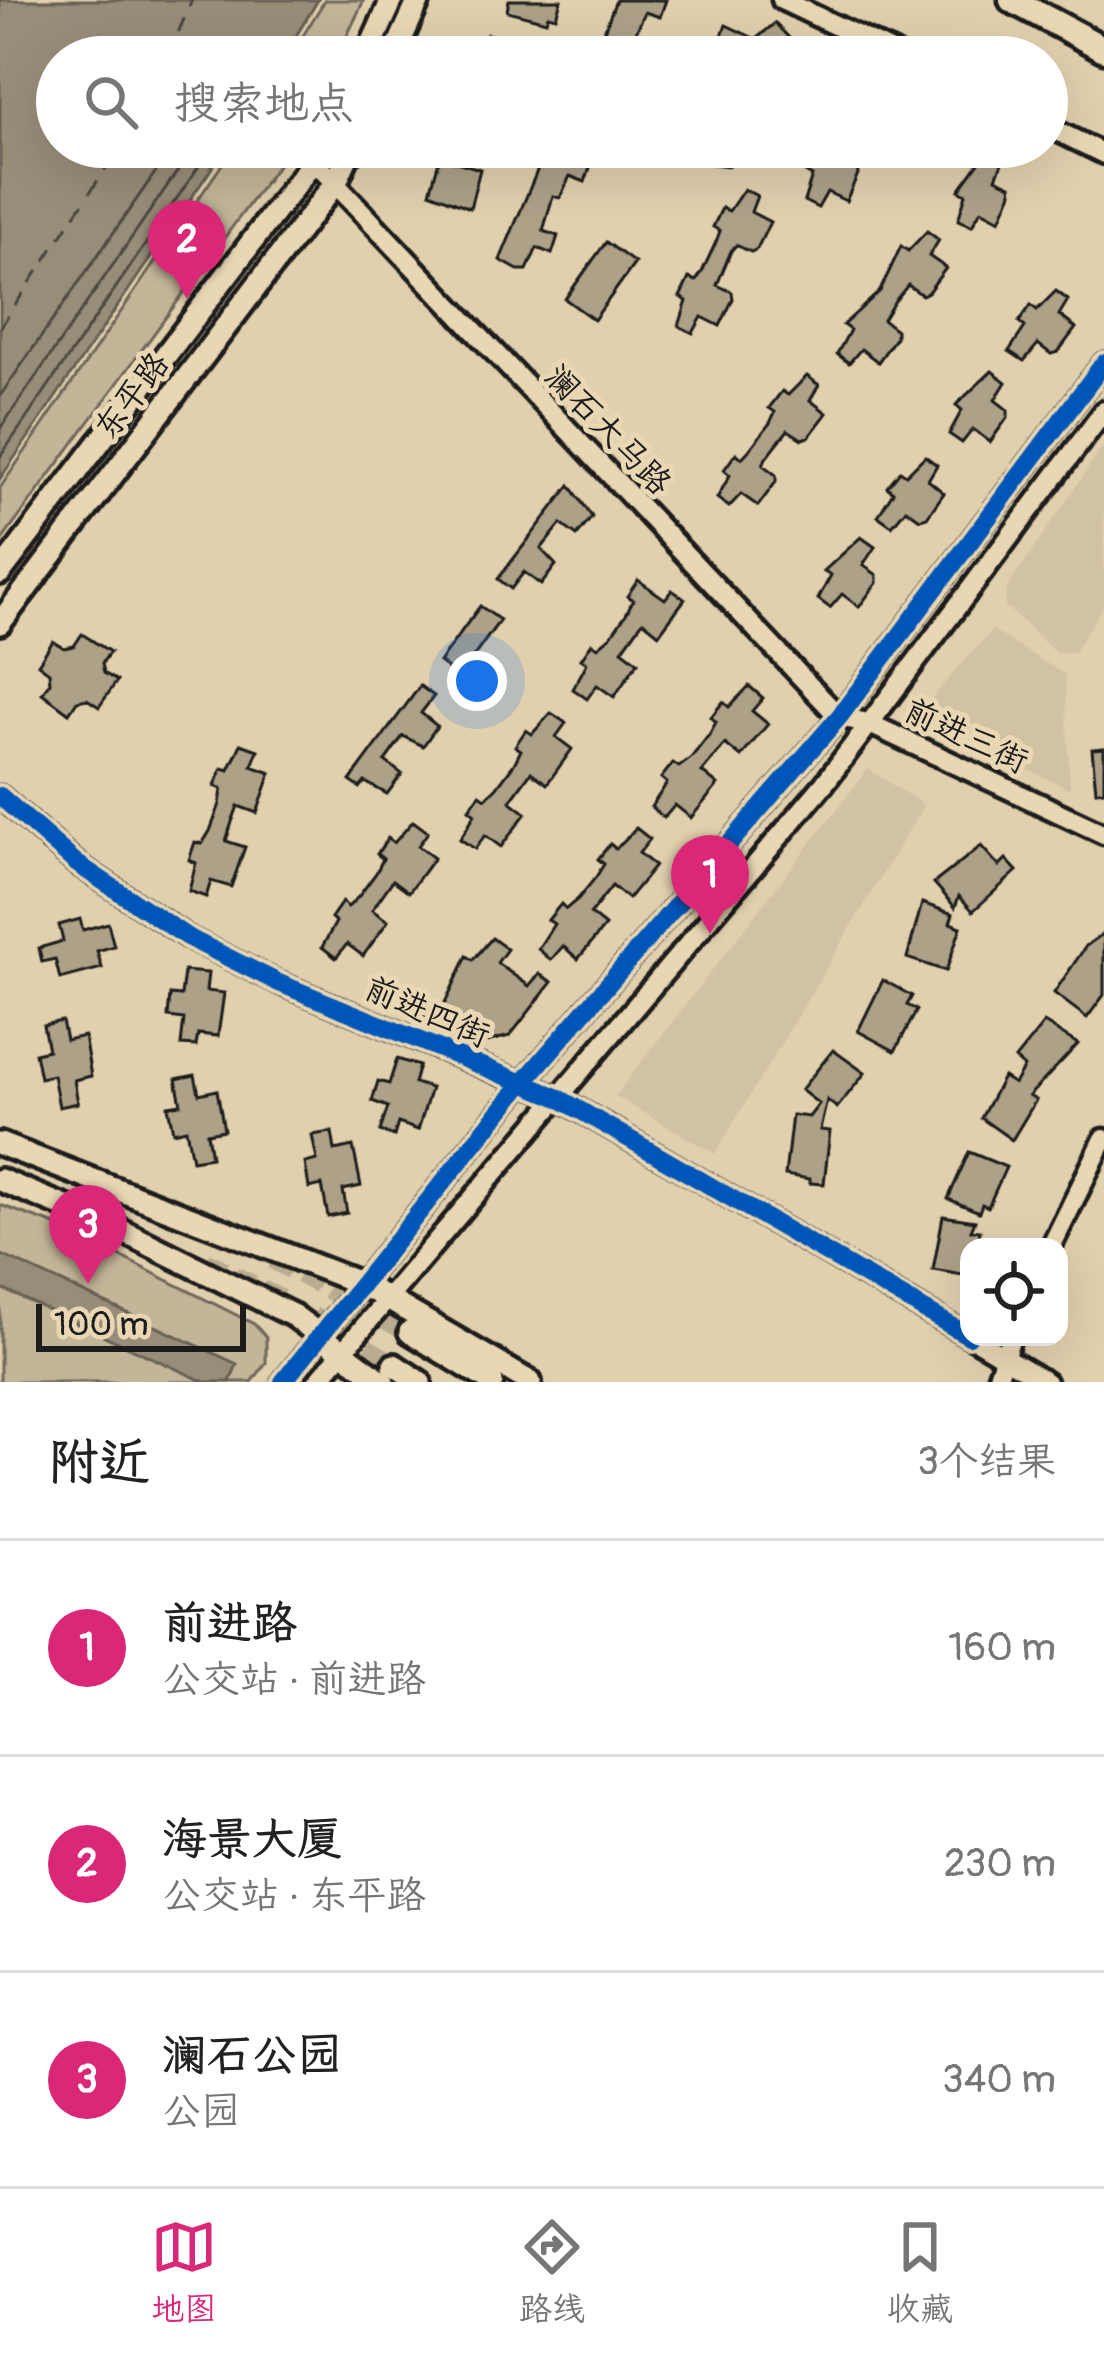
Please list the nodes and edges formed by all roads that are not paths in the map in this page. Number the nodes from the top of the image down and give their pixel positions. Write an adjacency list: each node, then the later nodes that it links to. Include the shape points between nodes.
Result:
1 (392, 0): 5 (main road)
2 (419, 0): 6 (main road)
3 (782, 0): 7 (street)
4 (1012, 0): 8 (highway)
5 (376, 36)
6 (403, 36)
7 (858, 36)
8 (1104, 49)
9 (1068, 136): 10 (street)
10 (1104, 154)
11 (308, 168): 17 (main road, 东平路)
12 (328, 168): 14 (street, 澜石大马路)
13 (342, 168): 14 (main road, 东平路)
14 (336, 182): 18 (main road, 东平路); 19 (street, 澜石大马路)
15 (1104, 363): 19 (street)
16 (1104, 411): 20 (street)
17 (0, 573)
18 (0, 623)
19 (839, 717): 20 (street); 23 (street)
20 (868, 723): 22 (street, 前进三街); 24 (street)
21 (0, 796): 23 (street, 前进四街, via 76,863 187,937)
22 (1104, 834)
23 (521, 1085): 24 (street, 前进四街); 29 (street)
24 (556, 1097): 30 (street); 31 (street, 前进四街)
25 (1104, 1139): 28 (street)
26 (0, 1144): 29 (main road)
27 (0, 1180): 33 (main road, via 114,1227)
28 (1055, 1238)
29 (362, 1285): 30 (main road); 33 (street)
30 (387, 1296): 35 (street); 41 (main road)
31 (960, 1330)
32 (410, 1332): 40 (main road)
33 (321, 1337): 35 (main road); 37 (street)
34 (1008, 1347): 42 (street); 43 (street, 前进四街)
35 (341, 1355): 36 (main road); 38 (street)
36 (389, 1374): 39 (main road)
37 (283, 1382)
38 (317, 1382)
39 (420, 1382)
40 (493, 1382)
41 (530, 1382)
42 (996, 1382)
43 (1046, 1382)

